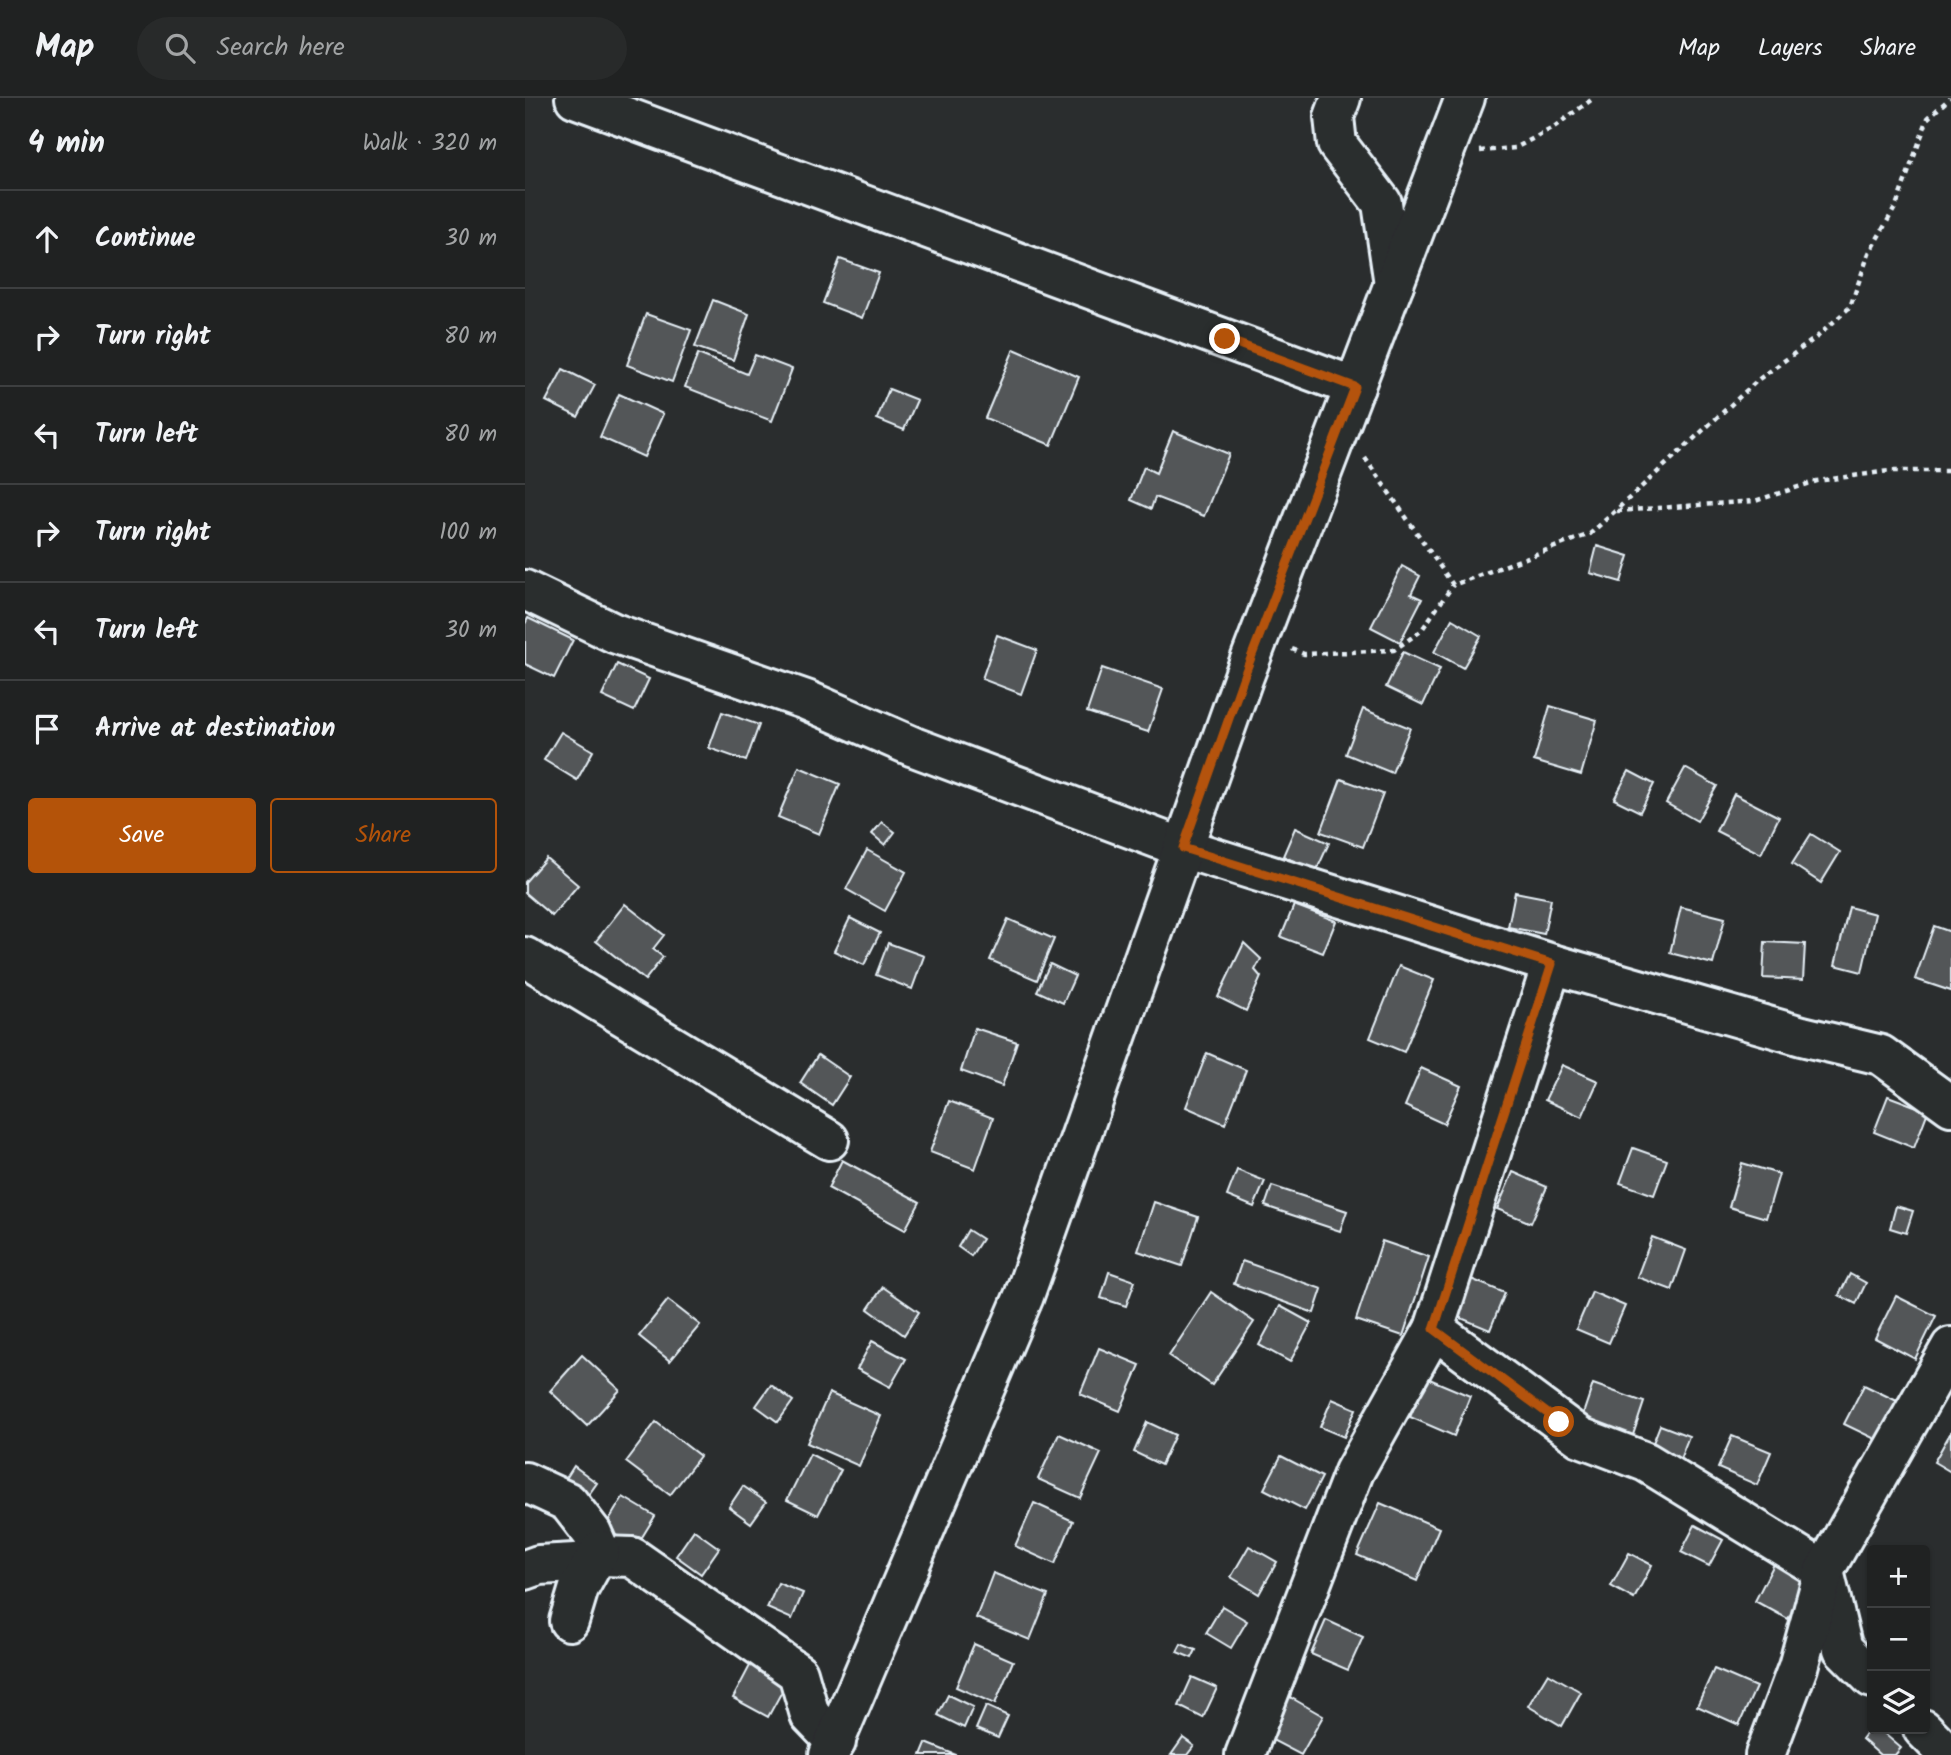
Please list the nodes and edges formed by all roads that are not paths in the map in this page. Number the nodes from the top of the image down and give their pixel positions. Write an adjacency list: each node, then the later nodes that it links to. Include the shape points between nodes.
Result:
1 (575, 98): 5 (street)
2 (1341, 98): 4 (street, via 1334,117 1337,144 1382,204)
3 (1465, 98): 4 (street)
4 (1394, 284): 5 (street)
5 (1355, 387): 7 (street)
6 (525, 590): 7 (street, via 614,634 806,700 914,747)
7 (1183, 848): 9 (street); 21 (street, via 1024,1296)
8 (525, 957): 11 (street)
9 (1552, 964): 10 (street, via 1881,1055); 12 (street)
10 (1951, 1106)
11 (829, 1140)
12 (1434, 1329): 17 (street, via 1580,1437 1646,1462); 22 (street, via 1354,1472)
13 (1951, 1347): 17 (street)
14 (525, 1482): 15 (street, via 568,1502 592,1534)
15 (596, 1556): 16 (street); 18 (street); 21 (street, via 632,1557 798,1673 810,1715)
16 (525, 1570)
17 (1824, 1571): 19 (street, via 1843,1649); 23 (street, via 1798,1667)
18 (569, 1621)
19 (1867, 1673)
20 (1928, 1734): 24 (street)
21 (833, 1748)
22 (1245, 1755)
23 (1765, 1755)
24 (1949, 1755)

